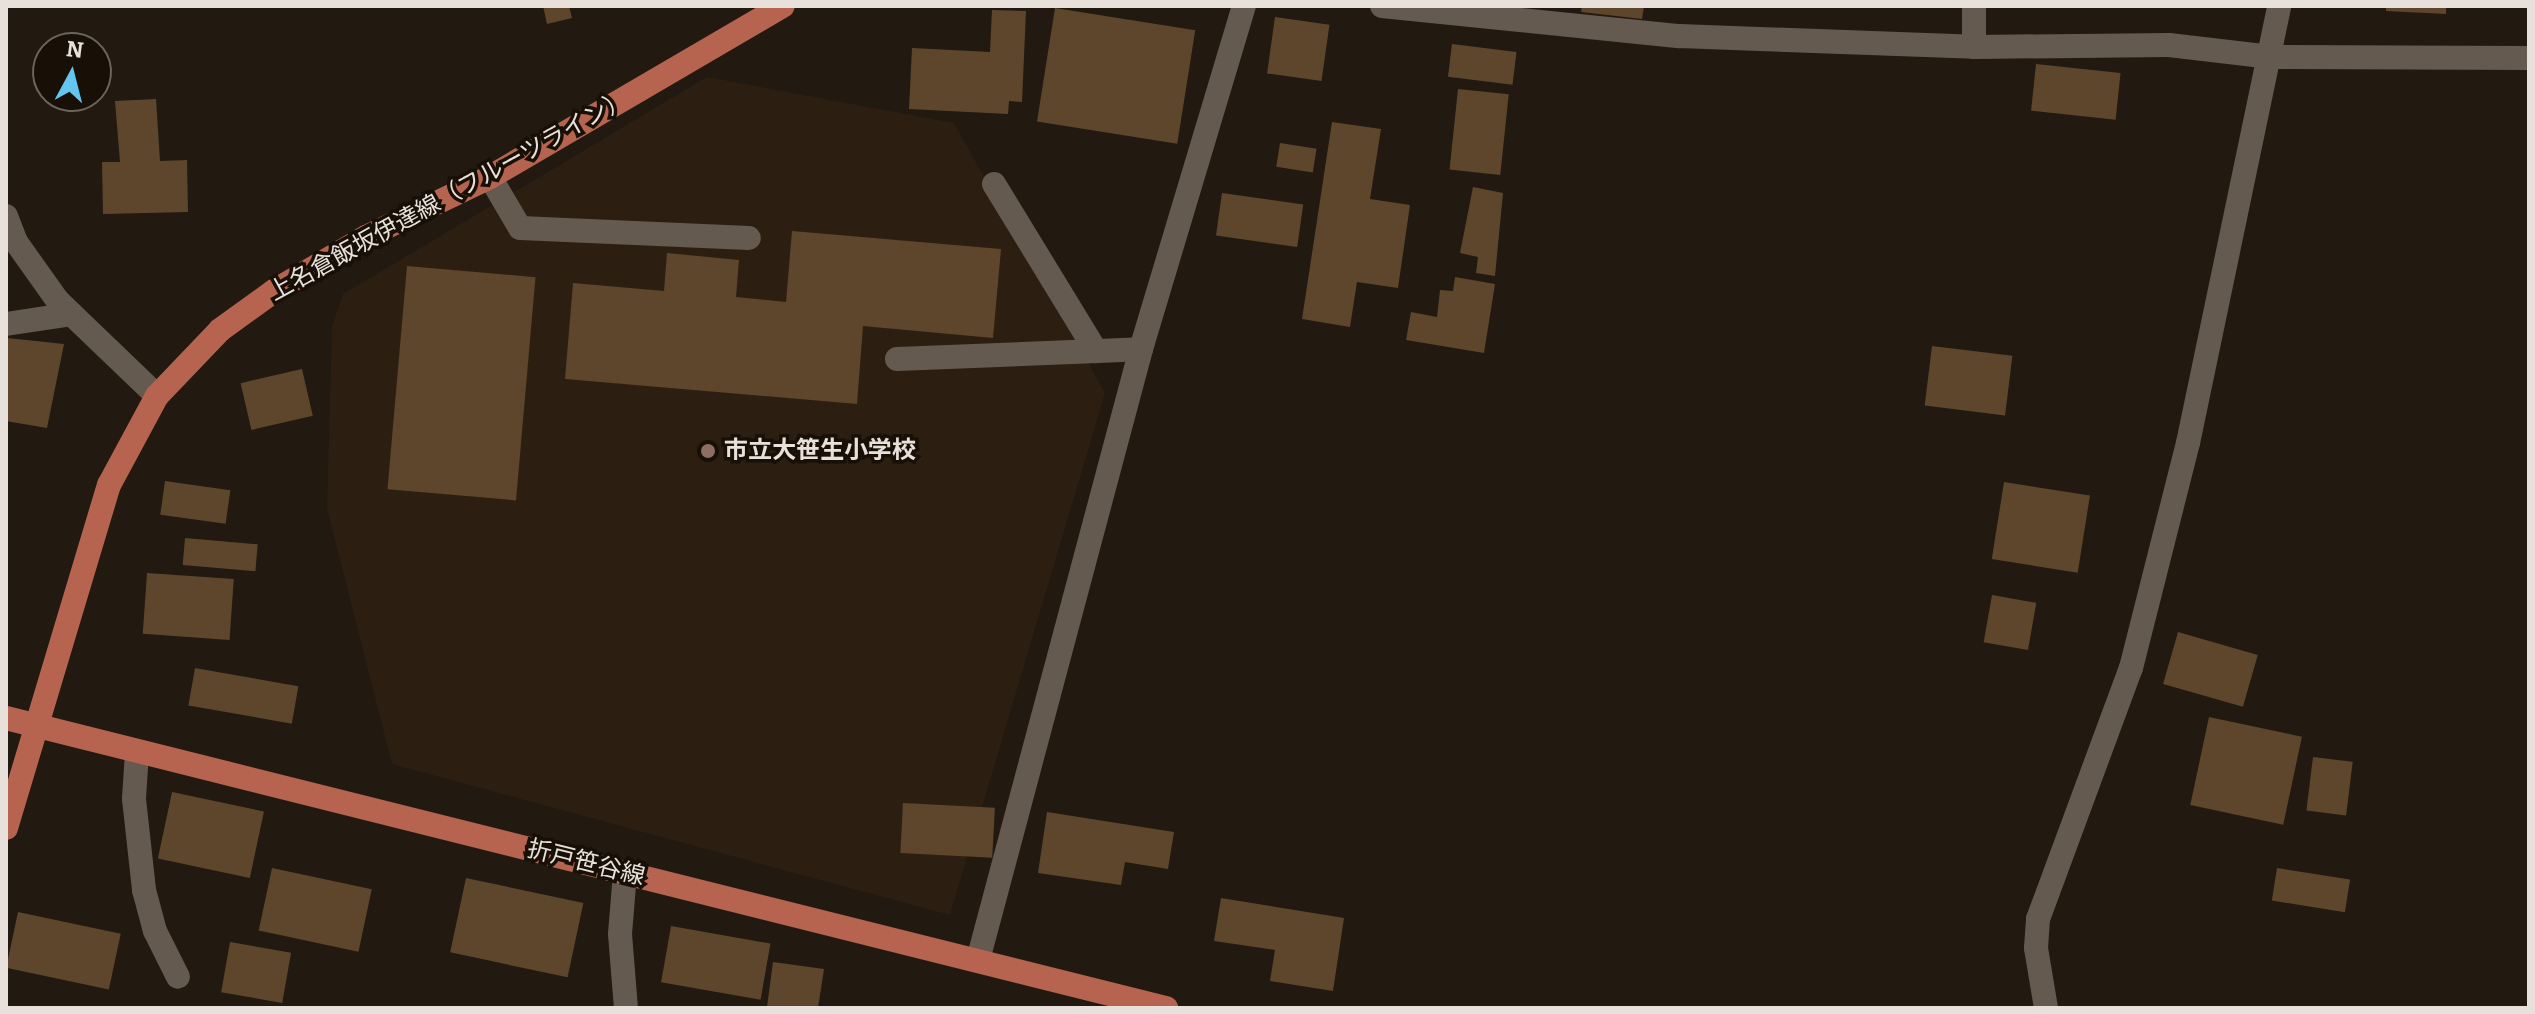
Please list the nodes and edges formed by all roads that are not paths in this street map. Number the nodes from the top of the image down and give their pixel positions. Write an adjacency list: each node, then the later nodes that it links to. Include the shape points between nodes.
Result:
1 (783, 6): 9 (main road, 上名倉飯坂伊達線（フルーツライン）)
2 (1244, 6): 15 (street)
3 (1382, 6): 6 (street, via 1679,36)
4 (1974, 6): 6 (street)
5 (2279, 6): 7 (street)
6 (1974, 47): 7 (street, via 2169,45)
7 (2271, 57): 8 (street); 28 (street, via 2188,443 2131,668 2038,919 2036,948)
8 (2529, 58)
9 (490, 177): 12 (street, via 520,228); 18 (main road, 上名倉飯坂伊達線（フルーツライン）, via 366,237 274,291 220,330)
10 (994, 184): 16 (street)
11 (6, 216): 13 (street, via 16,242)
12 (749, 238)
13 (71, 314): 14 (street); 18 (street)
14 (6, 324)
15 (1141, 349): 16 (street); 24 (street)
16 (1096, 351): 17 (street)
17 (897, 359)
18 (157, 396): 20 (main road, 上名倉飯坂伊達線（フルーツライン）, via 109,485)
19 (6, 718): 20 (main road, 折戸笹谷線)
20 (36, 726): 21 (main road, 折戸笹谷線); 22 (main road, 上名倉飯坂伊達線（フルーツライン）)
21 (137, 752): 23 (main road, 折戸笹谷線); 25 (street, via 134,799 144,890 155,931)
22 (6, 828)
23 (625, 873): 24 (main road, 折戸笹谷線); 26 (street, via 620,934)
24 (978, 960): 27 (main road, 折戸笹谷線)
25 (178, 977)
26 (626, 1008)
27 (1166, 1008)
28 (2046, 1008)

